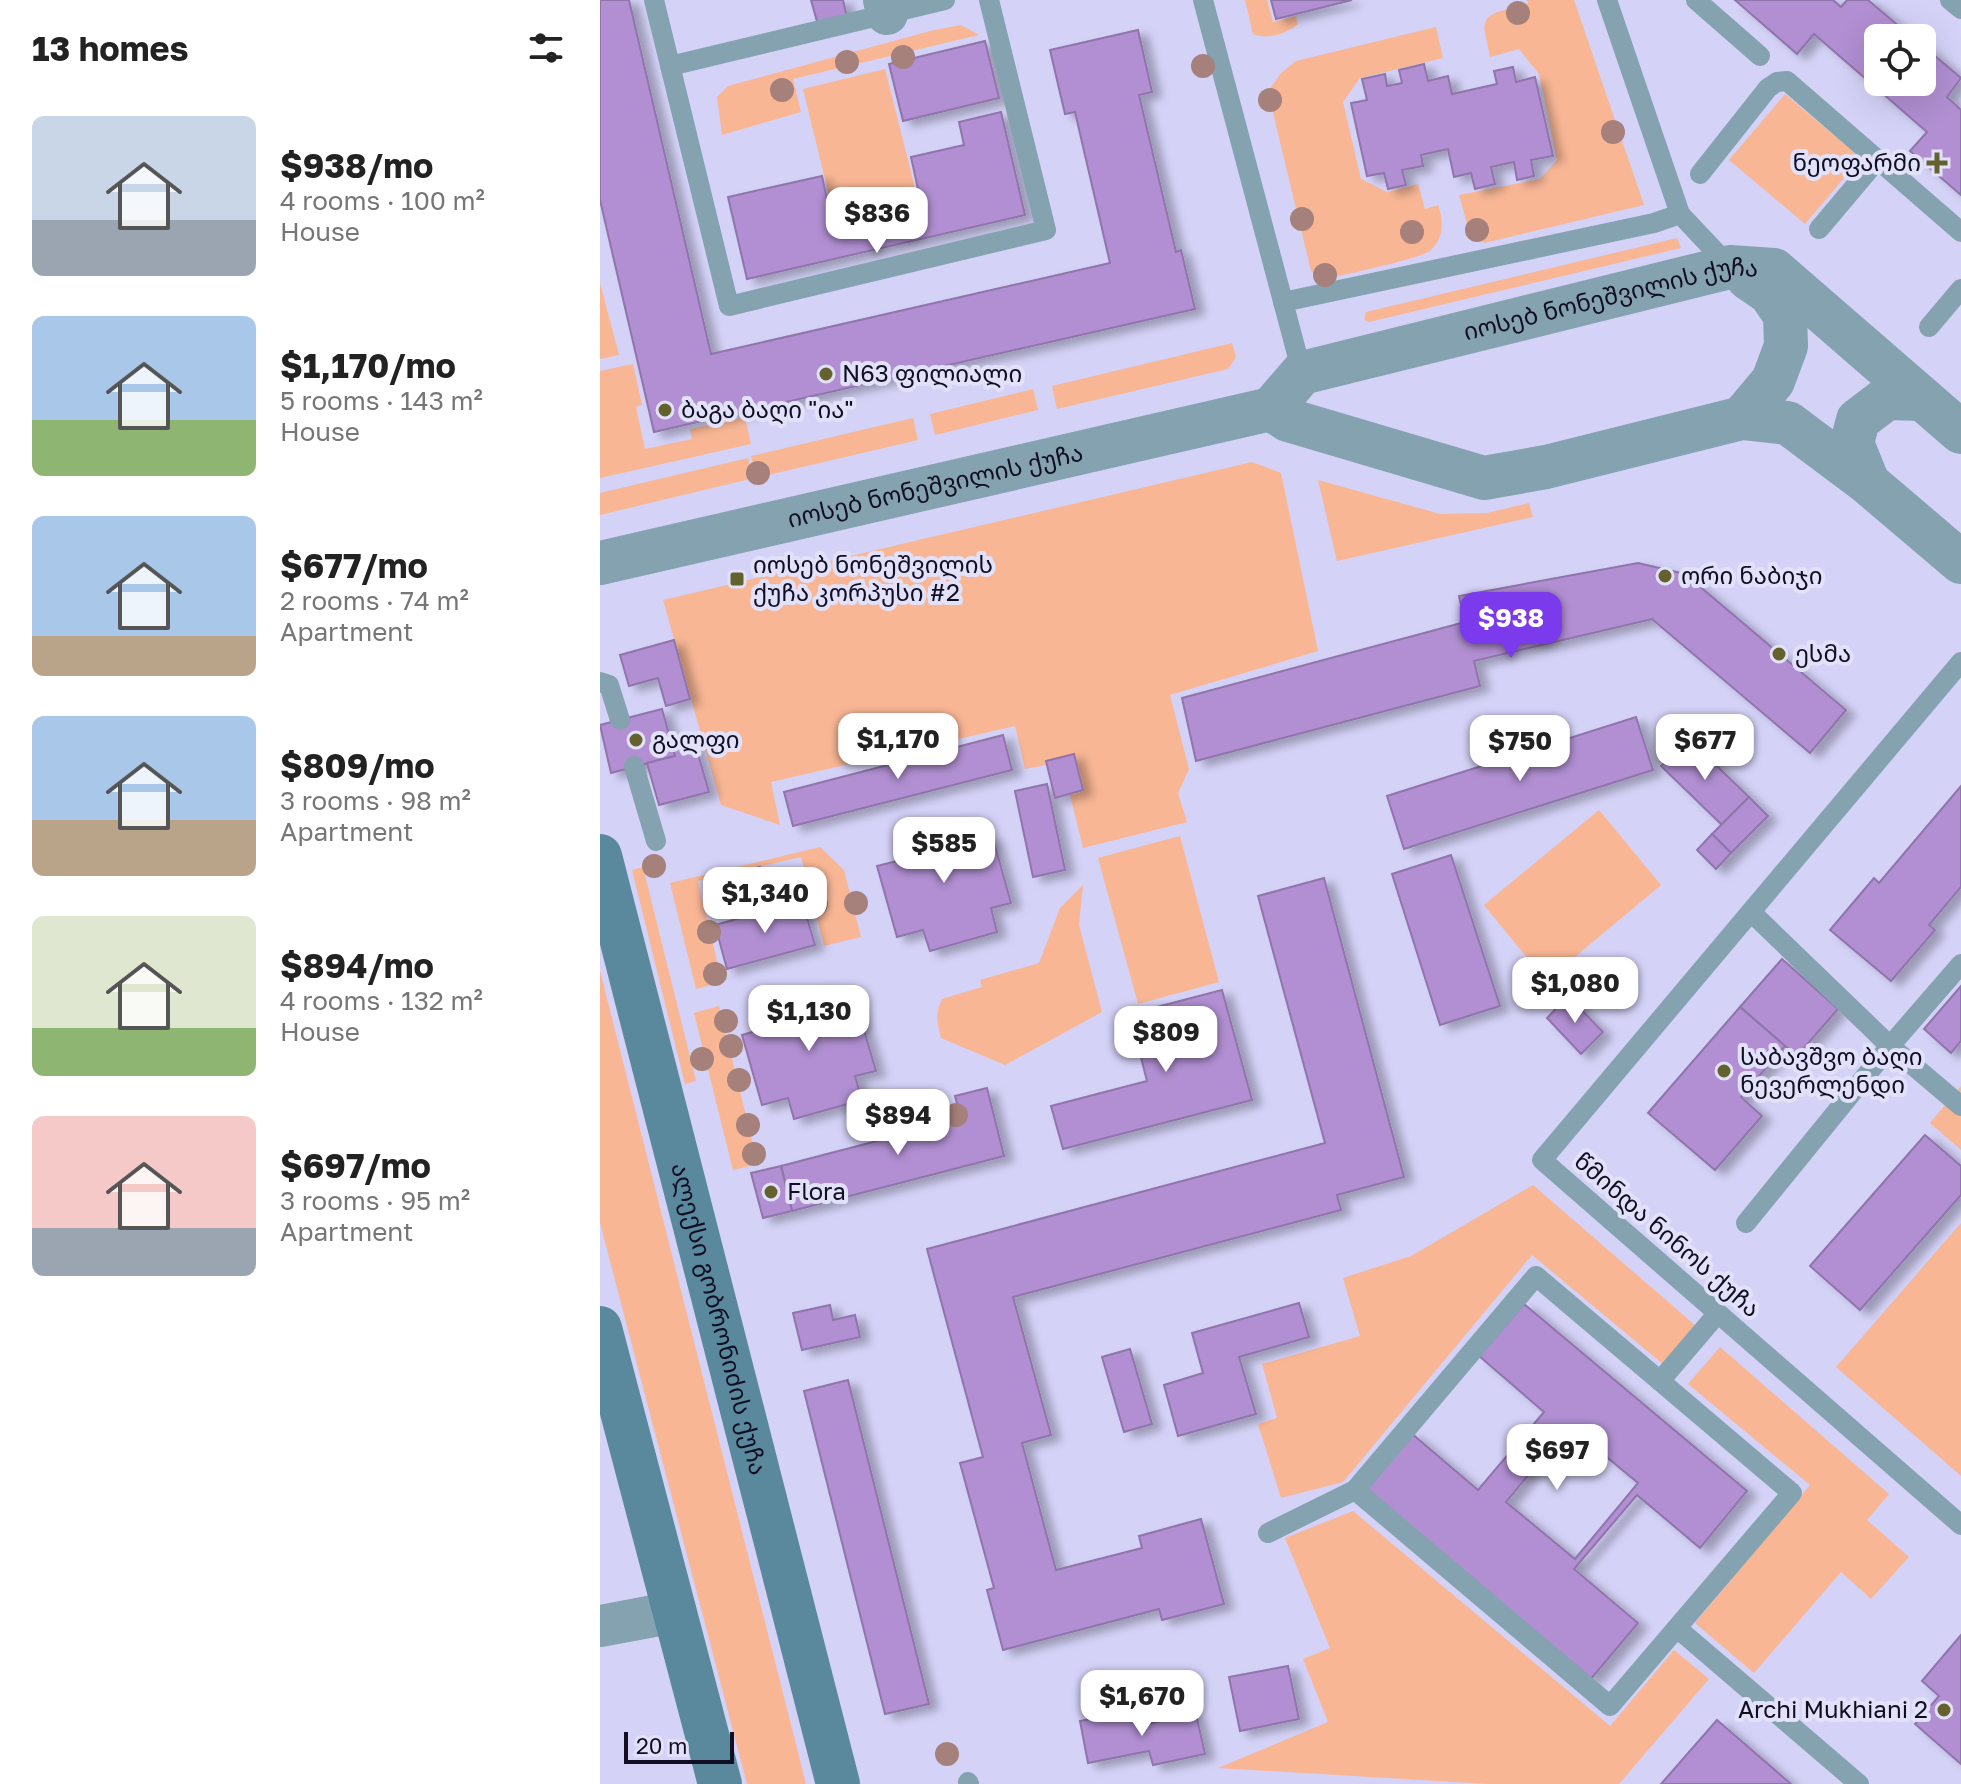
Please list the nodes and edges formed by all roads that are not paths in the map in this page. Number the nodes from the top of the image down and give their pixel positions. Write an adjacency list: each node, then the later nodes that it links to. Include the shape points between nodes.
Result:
1 (654, 0): 11 (lane)
2 (945, 0): 8 (lane)
3 (989, 0): 11 (lane, via 1046,230 729,306)
4 (1203, 0): 19 (lane)
5 (1607, 0): 14 (lane)
6 (1696, 0): 10 (lane)
7 (1950, 0): 9 (lane)
8 (886, 7): 11 (lane)
9 (1961, 9)
10 (1760, 56)
11 (670, 66)
12 (1878, 159): 13 (lane, via 1787,81 1768,88); 15 (lane); 16 (lane)
13 (1700, 174)
14 (1680, 214): 17 (lane); 19 (lane)
15 (1819, 229)
16 (1961, 232)
17 (1730, 267): 21 (street, იოსებ ნონეშვილის ქუჩა); 22 (street, იოსებ ნონეშვილის ქუჩა, via 1774,270); 24 (street, via 1770,293 1785,315 1786,346 1773,381)
18 (1961, 289): 20 (lane)
19 (1283, 302): 21 (lane)
20 (1929, 327)
21 (1302, 373): 23 (street)
22 (1923, 399): 25 (street, იოსებ ნონეშვილის ქუჩა); 26 (street, via 1887,398 1858,420 1852,443)
23 (1271, 409): 24 (street, via 1288,420 1484,478); 28 (street, იოსებ ნონეშვილის ქუჩა)
24 (1742, 418): 26 (street, via 1788,423)
25 (1961, 432)
26 (1868, 483): 27 (street)
27 (1961, 562)
28 (600, 563)
29 (1961, 662): 35 (lane, წმინდა ნინოს ქუჩა)
30 (600, 682): 31 (lane, via 609,685)
31 (620, 720)
32 (634, 766): 33 (lane)
33 (656, 841)
34 (600, 856): 50 (main road, ალექსი გობრონიძის ქუჩა)
35 (1751, 912): 37 (lane); 40 (lane, წმინდა ნინოს ქუჩა, via 1542,1160)
36 (1961, 964): 37 (lane)
37 (1890, 1046): 38 (lane); 39 (lane)
38 (1961, 1106)
39 (1746, 1223)
40 (1718, 1313): 42 (lane); 44 (lane, წმინდა ნინოს ქუჩა)
41 (600, 1328): 46 (main road)
42 (1660, 1381): 43 (lane, via 1536,1276); 48 (lane, via 1792,1493)
43 (1355, 1490): 45 (lane); 48 (lane, via 1610,1706)
44 (1961, 1525)
45 (1268, 1533)
46 (675, 1612): 47 (street); 49 (main road)
47 (600, 1626)
48 (1677, 1628): 51 (lane)
49 (720, 1784)
50 (838, 1784)
51 (1859, 1784)

